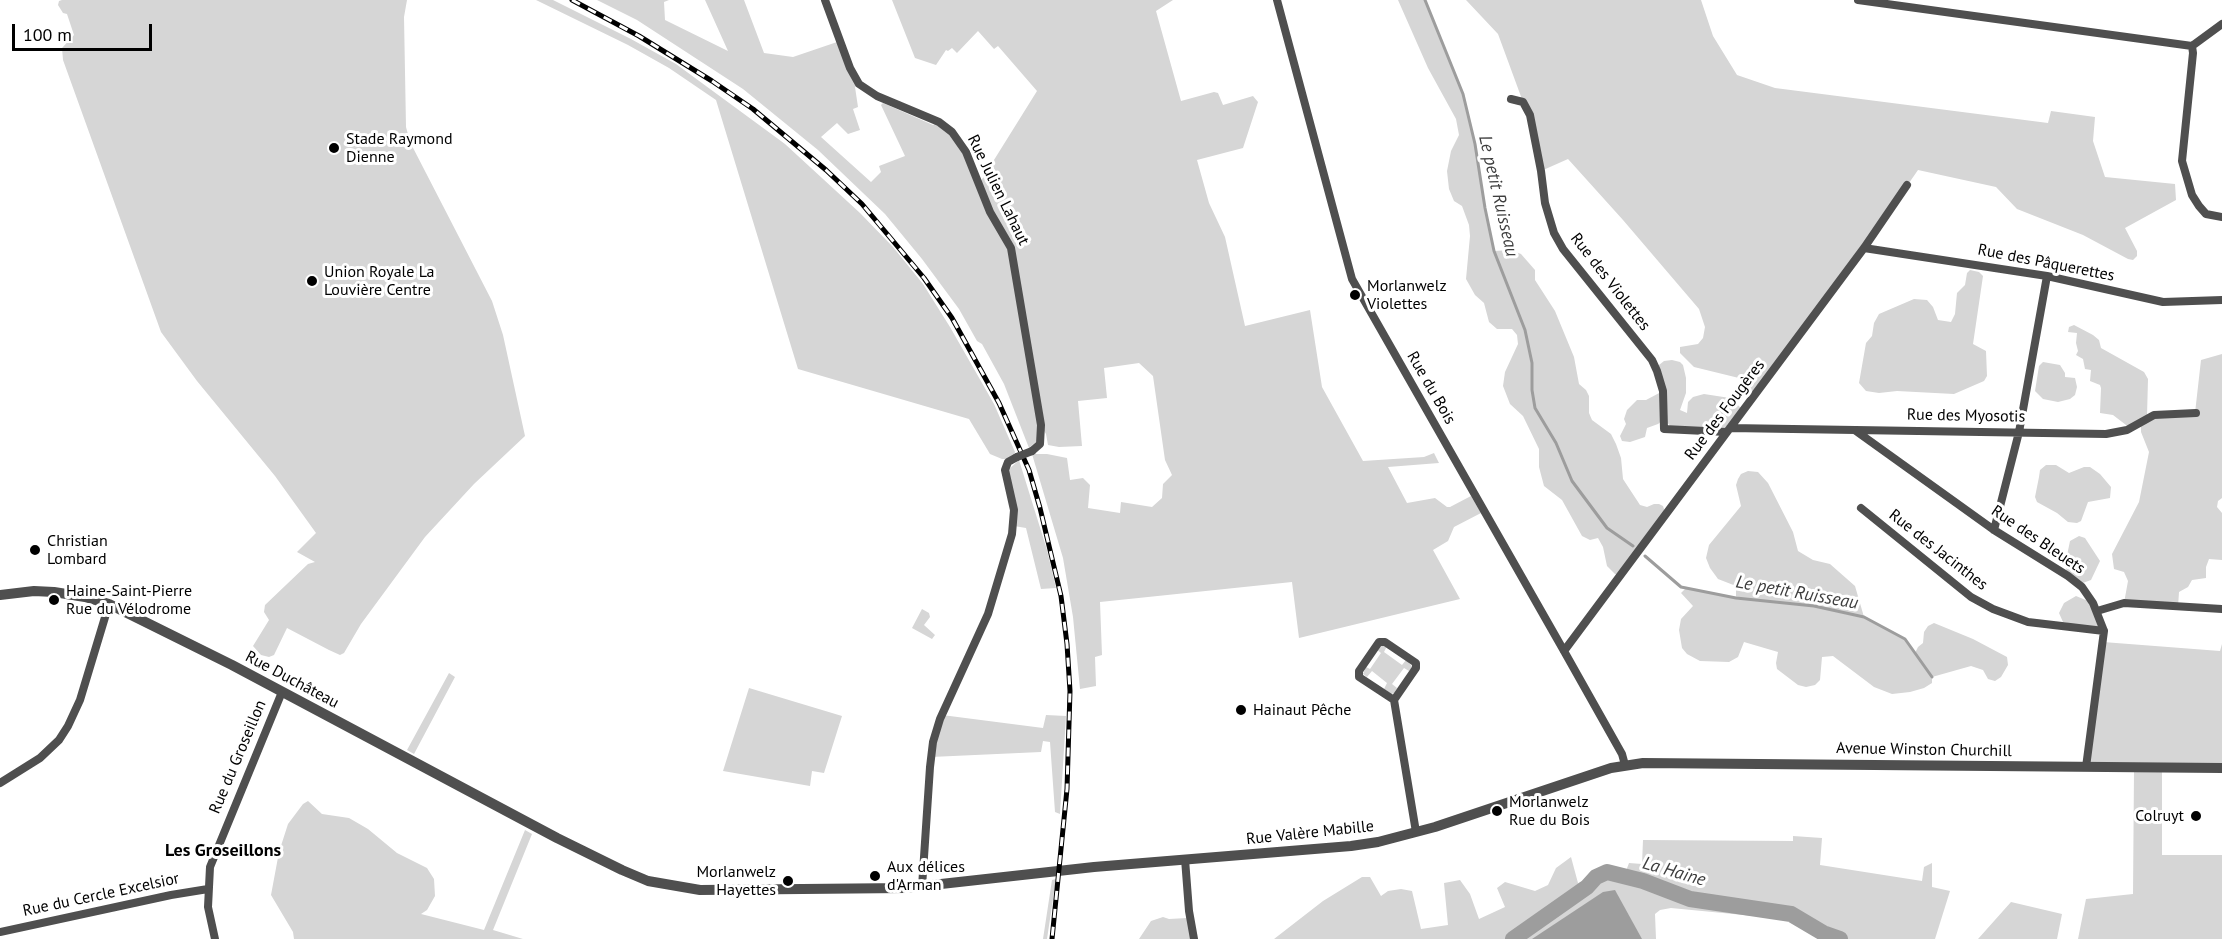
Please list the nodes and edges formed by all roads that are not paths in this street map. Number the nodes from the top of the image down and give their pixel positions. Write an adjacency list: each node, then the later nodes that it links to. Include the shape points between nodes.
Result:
1 (825, 0): 32 (street, Rue Julien Lahaut, bridge, via 859,84 877,96 939,122 966,152 990,212 1011,248 1041,425 1040,444 1008,462 1005,470 1014,516 1010,544 988,615 933,742)
2 (1277, 0): 23 (street, Rue du Bois, via 1352,279)
3 (1858, 0): 5 (street)
4 (2222, 24): 5 (street)
5 (2192, 46): 8 (street, via 2182,161 2199,206 2206,214)
6 (1511, 99): 13 (street, Rue des Violettes, via 1523,102 1530,115 1554,233 1652,360 1663,391 1664,429)
7 (1907, 185): 9 (street, Rue des Fougères)
8 (2222, 217)
9 (1864, 248): 10 (street, Rue des Pâquerettes); 13 (street, Rue des Fougères)
10 (2047, 276): 11 (street, Rue des Pâquerettes, via 2163,302); 15 (street)
11 (2222, 300)
12 (2196, 413): 15 (street, Rue des Myosotis, via 2154,414 2112,434)
13 (1728, 430): 14 (street, Rue des Myosotis); 23 (street, Rue des Fougères)
14 (1856, 431): 15 (street, Rue des Myosotis); 17 (street, Rue des Bleuets)
15 (2019, 432): 17 (street)
16 (1861, 508): 22 (street, Rue des Jacinthes, via 1971,597 1993,609 2028,622)
17 (1994, 530): 21 (street, Rue des Bleuets, via 2080,584)
18 (0, 595): 19 (street, Rue Duchâteau, via 62,593)
19 (109, 604): 24 (street, Rue Duchâteau); 29 (street, via 80,700 68,726 40,758)
20 (2222, 609): 21 (street, via 2124,603)
21 (2097, 611): 22 (street, Rue des Bleuets)
22 (2104, 631): 27 (street, Rue des Bleuets)
23 (1564, 651): 26 (street, Rue du Bois)
24 (282, 692): 32 (street, Rue Duchâteau, via 634,876 679,887 720,890); 33 (street, Rue du Groseillon, via 214,854)
25 (1394, 700): 25 (street, via 1359,677 1379,642 1416,663); 30 (street)
26 (1625, 765): 27 (street, Avenue Winston Churchill, via 1643,762); 30 (street, Rue Valère Mabille)
27 (2086, 767): 28 (street, Avenue Winston Churchill)
28 (2222, 768)
29 (0, 783)
30 (1416, 832): 31 (street, Rue Valère Mabille, via 1351,846)
31 (1185, 860): 32 (street, Rue Valère Mabille); 36 (street)
32 (922, 887)
33 (208, 889): 34 (street, Rue du Cercle Excelsior); 35 (street, Rue du Groseillon)
34 (0, 932)
35 (215, 939)
36 (1194, 939)

